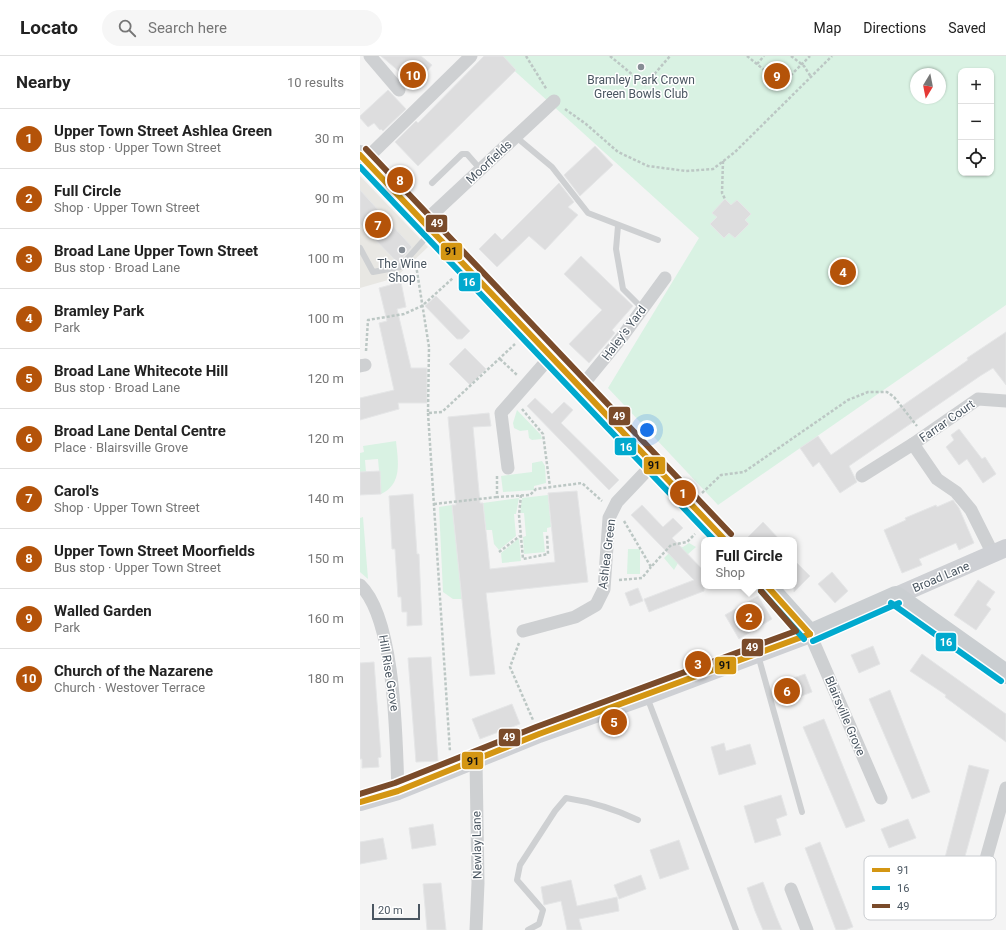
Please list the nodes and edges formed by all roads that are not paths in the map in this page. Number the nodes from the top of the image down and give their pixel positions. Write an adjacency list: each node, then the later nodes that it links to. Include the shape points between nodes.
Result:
1 (365, 56): 4 (street)
2 (370, 56): 5 (street)
3 (471, 56): 8 (street)
4 (360, 62)
5 (399, 90)
6 (554, 101): 7 (street, Moorfields)
7 (516, 137): 9 (street, Moorfields); 11 (lane, via 552,167 588,213)
8 (362, 159): 12 (main road)
9 (481, 170): 10 (lane, via 467,154 462,154); 12 (street, Moorfields)
10 (432, 182)
11 (618, 226): 13 (lane); 16 (lane, via 616,249 623,289)
12 (428, 227): 14 (lane, via 414,253 400,267 372,272); 17 (main road)
13 (658, 240)
14 (360, 248)
15 (665, 278): 16 (street, Haley's Yard)
16 (642, 308): 18 (street, Haley's Yard)
17 (551, 356): 18 (main road); 22 (street, via 501,413)
18 (581, 387): 21 (main road)
19 (1006, 401): 20 (street, Farrar Court, via 978,399)
20 (913, 444): 23 (street, Farrar Court); 25 (street, Farrar Court, via 938,479 956,492 971,510)
21 (654, 463): 24 (main road); 29 (street, Ashlea Green, via 617,502 609,518 604,589 596,604 575,617)
22 (508, 466)
23 (862, 476)
24 (723, 537)
25 (1000, 551): 28 (street, Broad Lane)
26 (360, 585): 36 (street, Hill Rise Grove, via 380,619 395,698)
27 (770, 589): 30 (main road)
28 (896, 596): 30 (main road, Broad Lane); 32 (main road)
29 (523, 631)
30 (810, 634): 31 (street, Broad Lane); 37 (street, Blairsville Grove)
31 (758, 653): 33 (street, Broad Lane); 39 (lane)
32 (1006, 674)
33 (646, 696): 34 (street, Broad Lane, via 539,734); 45 (lane)
34 (476, 761): 36 (street, Broad Lane); 43 (street, Newlay Lane)
35 (1006, 788): 41 (street)
36 (398, 791): 38 (street, Broad Lane)
37 (881, 798)
38 (360, 802)
39 (802, 812)
40 (638, 820): 44 (lane, via 587,801 566,798 520,865 517,880 543,910 539,924)
41 (987, 856)
42 (791, 889): 46 (street)
43 (476, 930)
44 (528, 930)
45 (736, 930)
46 (807, 930)

